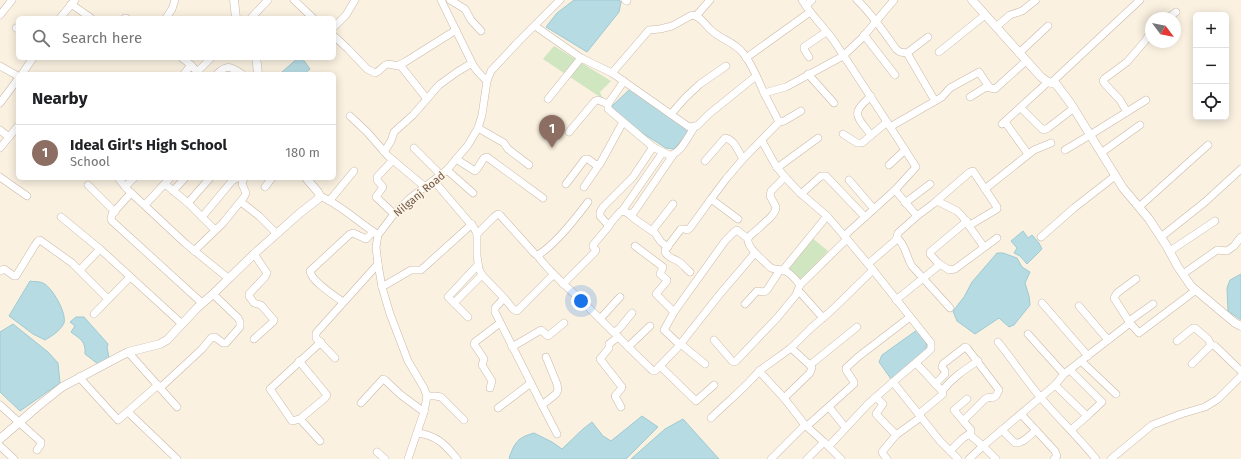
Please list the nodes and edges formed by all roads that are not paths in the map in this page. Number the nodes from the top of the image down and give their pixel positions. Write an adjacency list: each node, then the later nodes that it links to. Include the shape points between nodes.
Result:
1 (2, 0): 18 (street)
2 (175, 0): 24 (street)
3 (234, 0): 25 (street)
4 (268, 0): 26 (street)
5 (294, 0): 27 (street)
6 (355, 0): 30 (street)
7 (441, 0): 34 (street)
8 (450, 0): 35 (street, via 465,9)
9 (560, 0): 31 (street, Nilganj Road)
10 (710, 0): 28 (street)
11 (812, 0): 19 (street)
12 (857, 0): 29 (street)
13 (894, 0): 29 (street)
14 (972, 0): 21 (street)
15 (1036, 0): 33 (street, via 1022,10 1010,14)
16 (1140, 0): 72 (street)
17 (73, 2): 22 (street); 23 (street)
18 (10, 3): 20 (street)
19 (806, 6): 36 (street); 47 (street)
20 (0, 15)
21 (985, 15): 33 (street); 41 (street)
22 (62, 16)
23 (89, 16)
24 (167, 16)
25 (236, 16)
26 (253, 16)
27 (311, 16)
28 (696, 16): 47 (street, via 712,31 742,51); 65 (street, via 692,15 667,28 649,30)
29 (876, 21): 37 (street); 42 (street, via 896,49)
30 (336, 25)
31 (535, 26): 46 (street); 71 (street, Nilganj Road, via 491,71)
32 (1048, 26): 43 (street)
33 (996, 27): 43 (street)
34 (456, 30): 53 (street); 55 (street)
35 (481, 31)
36 (826, 32): 44 (street); 45 (street, via 804,47)
37 (864, 35): 44 (street); 68 (street)
38 (928, 37): 42 (street)
39 (336, 38): 55 (street, via 371,72 375,73 391,63)
40 (1145, 41): 88 (street, via 1127,62 1103,81 1123,103)
41 (939, 52)
42 (907, 53): 81 (street)
43 (1019, 53): 52 (street)
44 (843, 56): 66 (street); 76 (street)
45 (809, 57)
46 (581, 58): 65 (street); 79 (street)
47 (746, 58): 69 (street)
48 (32, 60): 58 (street)
49 (185, 60): 54 (street)
50 (209, 60): 61 (street)
51 (256, 60): 64 (street)
52 (1026, 62): 72 (street); 73 (street, via 995,89)
53 (472, 63): 71 (street); 78 (street, via 439,85)
54 (191, 65): 59 (street); 60 (street)
55 (400, 65): 78 (street)
56 (0, 66): 67 (street)
57 (726, 66): 89 (street, via 700,84)
58 (23, 72)
59 (186, 72)
60 (197, 72)
61 (199, 72)
62 (219, 72): 63 (street, via 227,67)
63 (239, 72)
64 (258, 72)
65 (612, 73): 70 (street)
66 (808, 74): 75 (street, via 786,87); 84 (street)
67 (16, 75)
68 (895, 75)
69 (756, 76): 75 (street); 95 (street)
70 (624, 81): 83 (street); 89 (street)
71 (487, 82): 97 (street, Nilganj Road)
72 (1049, 83): 85 (street); 86 (street, via 1056,84)
73 (989, 87): 77 (street); 81 (street, via 979,72 950,88 944,96)
74 (16, 88): 82 (street)
75 (764, 93): 92 (street)
76 (870, 96): 93 (street); 101 (street, via 859,109 858,116)
77 (970, 98)
78 (426, 99): 113 (street, via 394,132)
79 (548, 100)
80 (1146, 100): 88 (street)
81 (935, 101): 93 (street)
82 (0, 103)
83 (608, 104): 91 (street, via 608,109); 99 (street, via 595,101)
84 (834, 104)
85 (1021, 108): 86 (street, via 1044,130); 116 (street, via 1004,123)
86 (1074, 108): 102 (street)
87 (801, 111): 92 (street)
88 (1126, 112): 102 (street)
89 (671, 114): 95 (street, via 689,127)
90 (350, 116): 113 (street)
91 (623, 122): 108 (street); 123 (street)
92 (779, 122): 105 (street)
93 (889, 124): 101 (street); 111 (street)
94 (1140, 125): 115 (street)
95 (695, 126): 117 (street)
96 (16, 128): 103 (street)
97 (478, 128): 118 (street, Nilganj Road); 122 (street, via 504,143)
98 (0, 130): 103 (street)
99 (569, 132)
100 (843, 134): 101 (street, via 860,144)
101 (871, 135)
102 (1090, 135): 112 (street); 115 (street)
103 (9, 137): 109 (street)
104 (818, 138): 125 (street)
105 (762, 141): 119 (street); 125 (street)
106 (1051, 143): 116 (street)
107 (1208, 145): 170 (street)
108 (653, 146): 114 (street); 184 (street, via 633,177 600,212)
109 (0, 148)
110 (414, 148): 129 (street)
111 (905, 150): 124 (street); 153 (street, via 916,167)
112 (1065, 150)
113 (384, 152): 120 (street)
114 (663, 152): 117 (street); 173 (street)
115 (1101, 153): 130 (street)
116 (1028, 154): 152 (street)
117 (673, 155): 173 (street, via 634,212)
118 (456, 159): 127 (street, Nilganj Road); 160 (street, via 475,171 487,157)
119 (743, 159): 121 (street, via 733,142 725,138); 161 (street)
120 (393, 160): 150 (street); 174 (street, via 377,177 383,187 376,198)
121 (705, 161)
122 (529, 165)
123 (599, 165): 145 (street, via 585,159); 151 (street)
124 (889, 165)
125 (777, 168): 131 (street)
126 (1241, 168): 192 (street, via 1205,202)
127 (447, 170): 129 (street, Nilganj Road); 156 (street)
128 (354, 171): 162 (street)
129 (441, 175): 143 (street, Nilganj Road)
130 (1116, 176): 170 (street); 191 (street)
131 (785, 177): 157 (street); 194 (street, via 771,191 770,196 776,207 774,213)
132 (0, 178): 158 (street)
133 (120, 180): 148 (street)
134 (132, 180): 148 (street)
135 (168, 180): 144 (street)
136 (183, 180): 154 (street)
137 (208, 180): 166 (street)
138 (234, 180): 178 (street)
139 (243, 180): 164 (street, via 242,184 246,194)
140 (270, 180): 149 (street)
141 (308, 180): 159 (street)
142 (849, 180): 171 (street)
143 (434, 181): 150 (street, Nilganj Road); 183 (street)
144 (165, 184): 154 (street); 169 (street)
145 (566, 184)
146 (930, 184): 167 (street)
147 (88, 186): 172 (street)
148 (125, 187): 155 (street)
149 (265, 187)
150 (425, 187): 174 (street, Nilganj Road)
151 (584, 187)
152 (985, 189): 163 (street, via 975,171 972,171); 182 (street, via 997,206 996,209)
153 (895, 190): 167 (street); 171 (street)
154 (173, 191): 166 (street)
155 (131, 193): 169 (street); 172 (street)
156 (473, 193)
157 (801, 194): 175 (street); 179 (street, via 821,176 826,176)
158 (27, 196)
159 (320, 196): 162 (street); 187 (street)
160 (543, 198)
161 (712, 199): 180 (street); 198 (street, via 690,228 681,229)
162 (330, 200): 188 (street)
163 (937, 201): 176 (street); 182 (street, via 957,211)
164 (241, 202): 185 (street); 187 (street, via 260,216)
165 (588, 202): 205 (street, via 557,238)
166 (188, 203): 178 (street)
167 (905, 203): 176 (street)
168 (673, 204): 186 (street)
169 (145, 205): 201 (street)
170 (1139, 207): 192 (street)
171 (874, 209): 179 (street)
172 (115, 212): 232 (street, via 111,217 112,221)
173 (626, 212): 184 (street); 186 (street)
174 (394, 214): 188 (street, Nilganj Road)
175 (827, 216): 190 (street); 211 (street)
176 (917, 216): 195 (street, via 899,231)
177 (61, 217): 200 (street)
178 (202, 217): 185 (street)
179 (865, 218): 190 (street)
180 (738, 219)
181 (1215, 220): 202 (street)
182 (968, 223): 199 (street); 206 (street, via 932,249 930,254)
183 (472, 224): 189 (street); 223 (street, via 421,270 411,270)
184 (608, 226): 222 (street, via 593,245 595,252)
185 (215, 230): 201 (street)
186 (652, 231): 198 (street)
187 (276, 233): 204 (street)
188 (376, 233): 207 (street); 231 (street, via 366,239 354,233 350,234 310,271 320,284)
189 (477, 234): 205 (street, via 498,214); 209 (street)
190 (845, 237): 208 (street); 224 (street)
191 (1041, 237)
192 (1161, 237): 202 (street)
193 (1241, 237): 215 (street, via 1227,251 1217,250)
194 (748, 238): 203 (street, via 749,246); 239 (street, via 737,230 734,232)
195 (897, 238): 208 (street); 220 (street, via 904,245 908,260)
196 (997, 238): 199 (street)
197 (636, 246): 239 (street, via 663,268 660,274 667,281 656,294)
198 (668, 247): 214 (street, via 665,252 667,256)
199 (984, 247): 206 (street, via 952,270)
200 (100, 249): 210 (street); 218 (street)
201 (194, 251): 219 (street)
202 (1170, 251): 215 (street)
203 (755, 253): 211 (street, via 771,268); 261 (street)
204 (254, 254): 219 (street); 255 (street, via 267,273 249,296 274,320)
205 (537, 255): 217 (street)
206 (938, 262): 220 (street, via 938,265)
207 (378, 264): 223 (street); 231 (street)
208 (868, 264): 212 (street)
209 (477, 266): 216 (street); 233 (street, via 449,296)
210 (80, 270): 213 (street, via 39,240 16,276 4,269); 229 (street)
211 (781, 270): 224 (street, via 793,277); 235 (street, via 767,290 756,292)
212 (874, 270): 230 (street); 244 (street)
213 (0, 271)
214 (690, 272)
215 (1183, 274): 225 (street)
216 (482, 275): 228 (street); 233 (street)
217 (553, 275): 222 (street); 228 (street, via 517,311)
218 (130, 277): 229 (street); 249 (street)
219 (228, 278): 226 (street)
220 (922, 278): 230 (street); 238 (street)
221 (1136, 279): 246 (street, via 1114,298)
222 (563, 284): 245 (street)
223 (382, 287): 292 (street, via 400,344)
224 (799, 288): 244 (street); 256 (street, via 777,318 736,361 732,361)
225 (1196, 290): 246 (street, via 1143,331 1138,332); 251 (street)
226 (213, 294): 232 (street); 288 (street, via 238,318 240,327 225,343 215,337 211,338)
227 (620, 297): 245 (street)
228 (505, 299): 247 (street, via 495,308)
229 (108, 300): 241 (street)
230 (896, 300): 243 (street)
231 (344, 302): 259 (street, via 316,333 316,338)
232 (202, 303): 249 (street)
233 (454, 303): 242 (street)
234 (1042, 303): 267 (street)
235 (745, 304)
236 (1154, 304): 246 (street)
237 (1079, 306): 257 (street)
238 (950, 308)
239 (674, 312): 261 (street, via 664,330)
240 (632, 313): 253 (street)
241 (94, 314)
242 (468, 317)
243 (910, 317): 273 (street, via 932,346); 302 (street, via 846,368 854,383)
244 (823, 318): 265 (street)
245 (600, 319): 253 (street)
246 (1129, 322): 257 (street)
247 (500, 323): 263 (street); 289 (street, via 474,344 484,359 482,365 492,381)
248 (564, 323): 263 (street, via 548,336 541,330)
249 (182, 324): 266 (street, via 163,343)
250 (650, 326): 264 (street)
251 (1241, 326)
252 (857, 327): 276 (street)
253 (616, 334): 264 (street); 301 (street, via 600,359 622,387 615,396)
254 (1028, 334): 279 (street)
255 (254, 339)
256 (714, 340)
257 (1108, 340): 267 (street)
258 (1177, 341): 262 (street, via 1195,328)
259 (320, 342): 269 (street); 272 (street)
260 (998, 342): 294 (street)
261 (681, 344): 274 (street); 277 (street)
262 (1211, 345): 275 (street); 280 (street)
263 (512, 347): 284 (street)
264 (628, 347): 277 (street, via 652,370)
265 (791, 348): 276 (street); 278 (street)
266 (128, 352): 282 (street); 288 (street)
267 (1088, 356): 271 (street)
268 (546, 357): 299 (street, via 558,390)
269 (335, 358)
270 (978, 361): 285 (street, via 965,347 943,364 945,374); 290 (street, via 956,376); 313 (street, via 999,392 992,398 985,399)
271 (1081, 361): 279 (street); 291 (street)
272 (299, 362): 310 (street, via 327,395); 310 (street, via 270,389 292,421)
273 (916, 363): 283 (street); 285 (street)
274 (704, 364)
275 (1192, 364)
276 (810, 365): 295 (street, via 810,372)
277 (660, 366): 286 (street, via 696,401)
278 (759, 371): 295 (street); 309 (street, via 743,390)
279 (1067, 372): 287 (street); 308 (street, via 1102,402)
280 (1241, 372)
281 (1241, 376): 331 (street, via 1218,399 1205,407 1152,425)
282 (79, 377): 304 (street, via 118,420); 312 (street, via 62,387)
283 (893, 382): 293 (street); 307 (street)
284 (531, 383): 299 (street); 303 (street)
285 (935, 384): 290 (street)
286 (714, 385)
287 (1056, 385): 294 (street); 308 (street)
288 (159, 386): 300 (street); 304 (street)
289 (490, 388)
290 (942, 391): 307 (street, via 942,396)
291 (1116, 394)
292 (427, 396): 305 (street); 311 (street, via 441,397)
293 (876, 397): 315 (street); 321 (street, via 883,405 876,414)
294 (1040, 397): 306 (street); 318 (street)
295 (784, 398): 314 (street)
296 (967, 398): 313 (street, via 954,410)
297 (361, 403): 305 (street, via 385,380)
298 (0, 405): 312 (street)
299 (542, 405): 320 (street)
300 (177, 407)
301 (621, 407)
302 (829, 407): 314 (street); 315 (street)
303 (498, 408)
304 (128, 412): 333 (street)
305 (424, 412): 319 (street)
306 (1021, 414): 316 (street); 317 (street)
307 (920, 415): 321 (street); 329 (street)
308 (1087, 416): 318 (street)
309 (711, 418)
310 (300, 419): 324 (street)
311 (464, 420)
312 (19, 422): 323 (street); 328 (street, via 41,442)
313 (964, 422): 322 (street, via 971,430)
314 (806, 426): 325 (street); 337 (street)
315 (846, 427): 325 (street)
316 (1002, 430): 317 (street, via 1018,444); 327 (street)
317 (1036, 430): 344 (street, via 1057,453)
318 (1071, 430): 345 (street)
319 (417, 433): 335 (street); 336 (street, via 432,436 448,448)
320 (557, 434)
321 (896, 434): 340 (street, via 882,452)
322 (969, 434): 327 (street); 329 (street)
323 (0, 439)
324 (320, 441)
325 (826, 444): 338 (street); 339 (street)
326 (0, 446): 332 (street)
327 (983, 446): 342 (street); 343 (street)
328 (37, 450)
329 (950, 451): 341 (street)
330 (377, 452): 334 (street)
331 (1116, 457)
332 (14, 459)
333 (177, 459)
334 (385, 459)
335 (408, 459)
336 (457, 459)
337 (771, 459)
338 (807, 459)
339 (841, 459)
340 (887, 459)
341 (958, 459)
342 (969, 459)
343 (996, 459)
344 (1054, 459)
345 (1096, 459)

